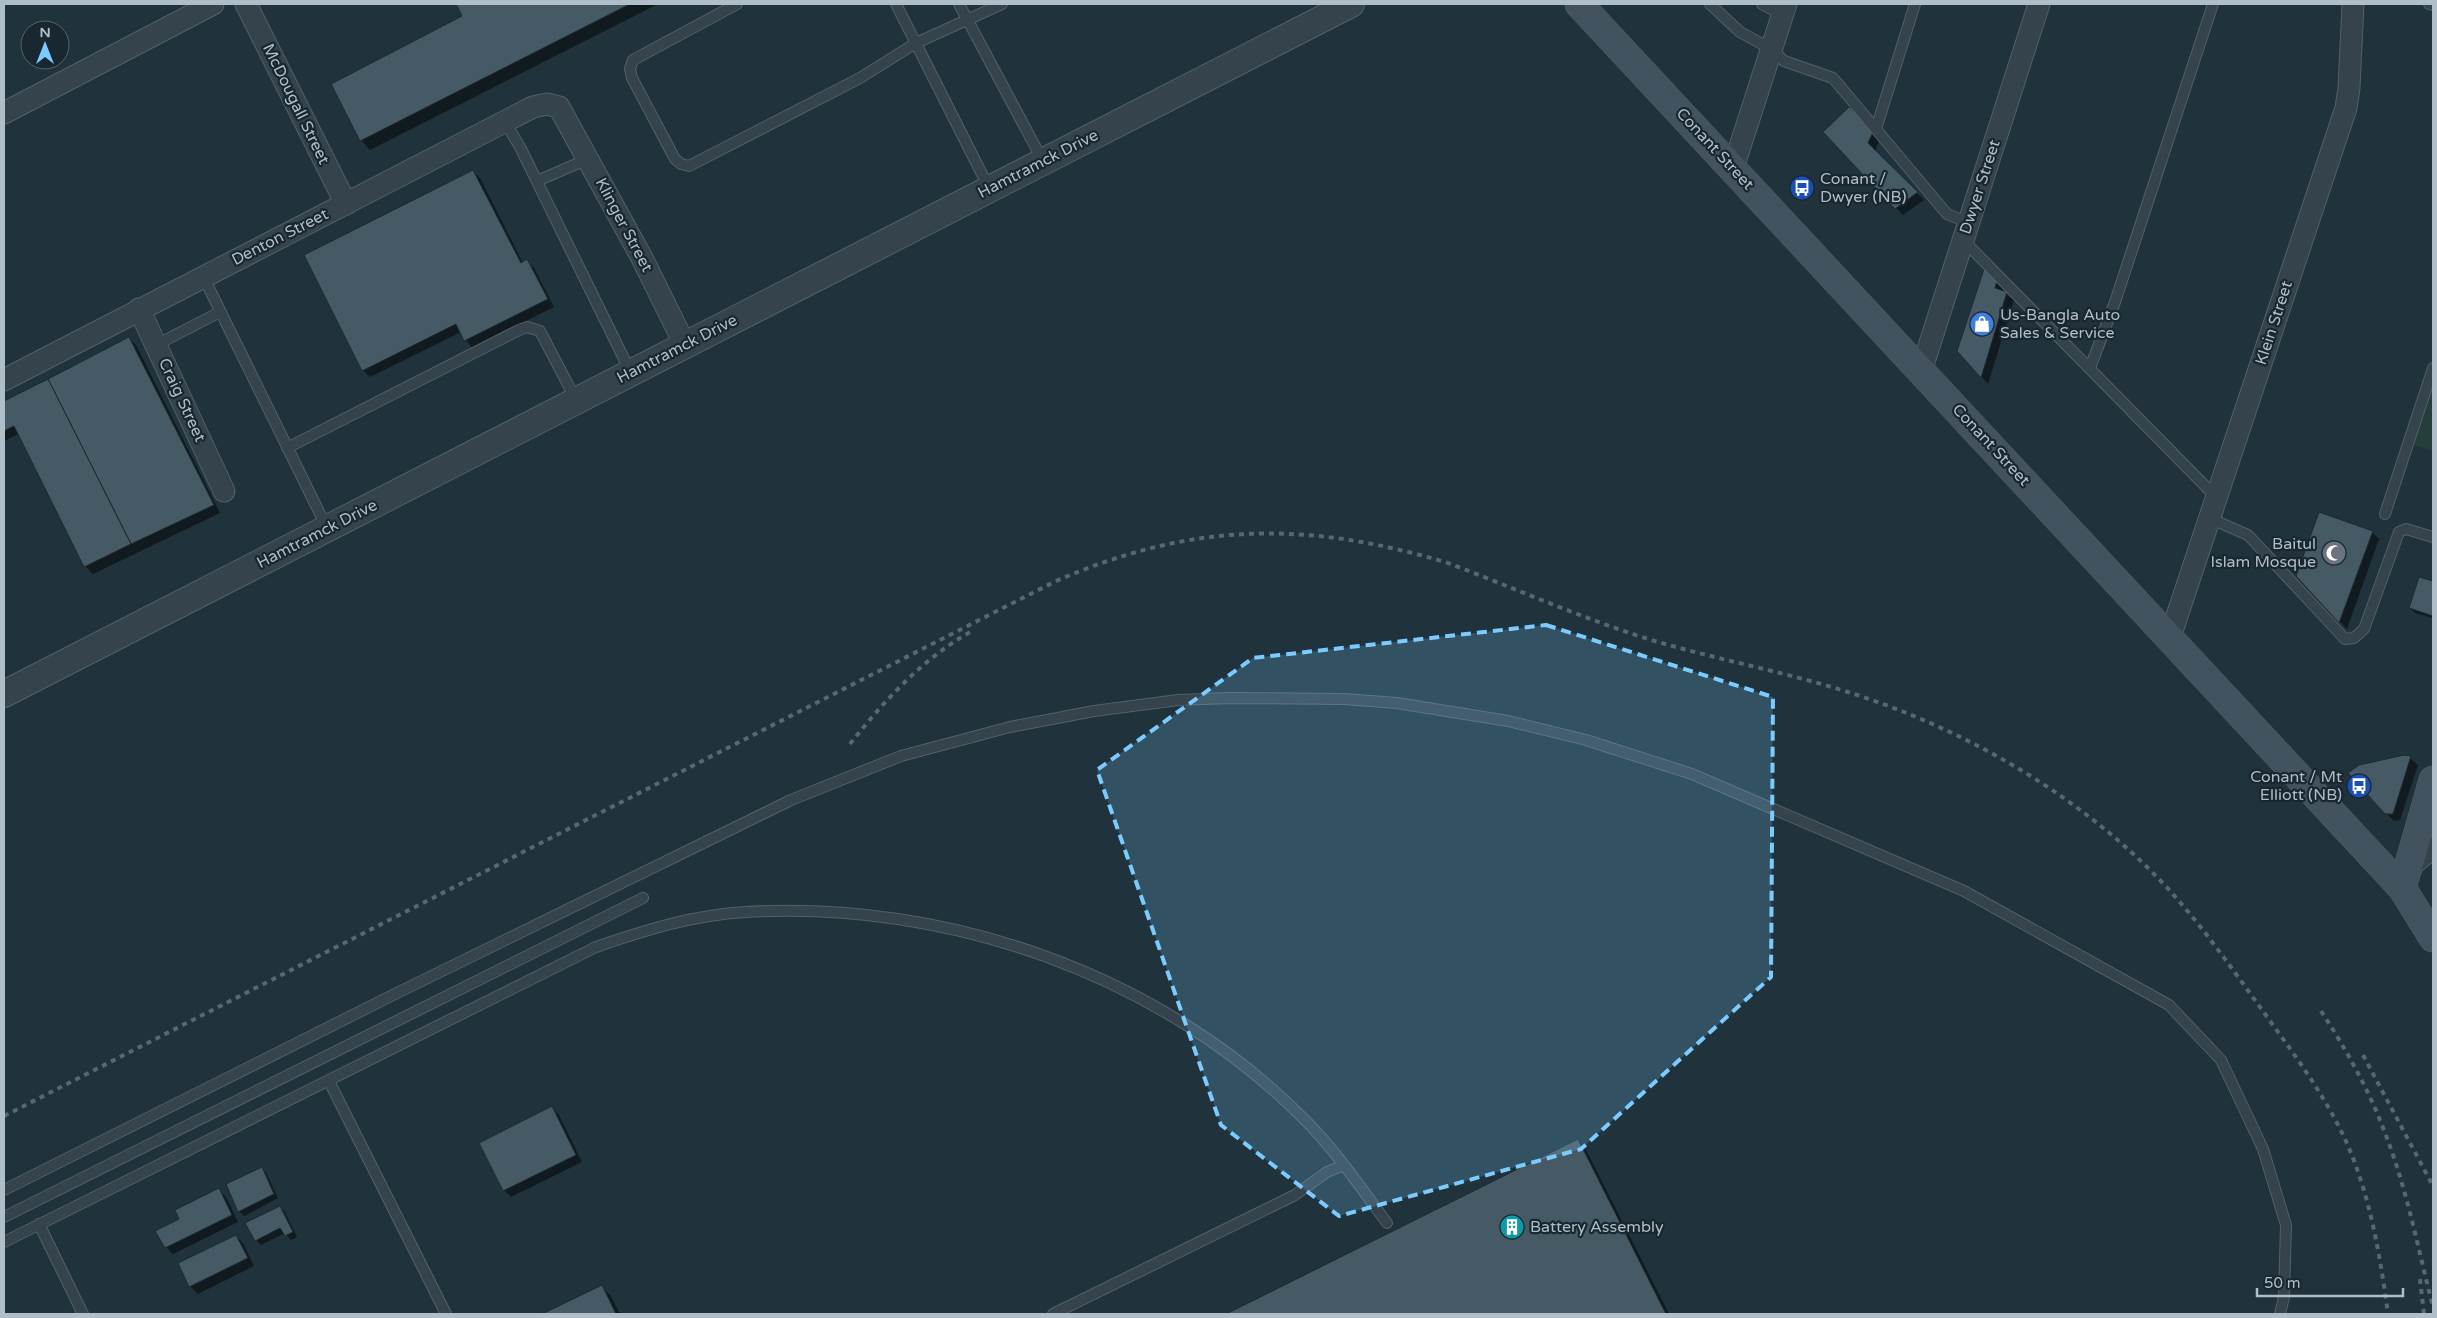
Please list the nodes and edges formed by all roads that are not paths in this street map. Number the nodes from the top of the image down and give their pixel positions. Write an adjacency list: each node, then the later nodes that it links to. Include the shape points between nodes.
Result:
1 (213, 4): 22 (street)
2 (246, 4): 30 (street, McDougall Street)
3 (737, 4): 19 (lane, via 632,60 632,78 675,159 681,164 689,166 732,144 860,78)
4 (896, 4): 19 (lane)
5 (959, 4): 18 (lane)
6 (1002, 4): 18 (lane)
7 (1351, 4): 26 (street, Hamtramck Drive)
8 (1579, 4): 27 (main road, Conant Street)
9 (1710, 4): 20 (lane, via 1740,32)
10 (1762, 4): 17 (lane)
11 (1915, 4): 24 (lane)
12 (2039, 4): 31 (street, Dwyer Street)
13 (2213, 4): 37 (lane, via 2115,302)
14 (2352, 4): 45 (street, Klein Street, via 2346,108)
15 (2429, 4): 16 (lane)
16 (2433, 5)
17 (1784, 9): 20 (street)
18 (967, 18): 19 (lane); 26 (lane)
19 (916, 43): 29 (lane)
20 (1771, 49): 24 (lane, via 1784,61 1833,78); 27 (street)
21 (559, 107): 23 (street, Denton Street, via 547,104 533,107); 25 (street, Klinger Street)
22 (4, 113)
23 (505, 122): 28 (lane); 30 (street, Denton Street)
24 (1876, 129): 31 (lane)
25 (588, 159): 28 (lane); 36 (street, Klinger Street)
26 (1043, 162): 29 (street, Hamtramck Drive)
27 (1733, 168): 39 (main road, Conant Street)
28 (537, 181): 40 (lane)
29 (990, 189): 36 (street, Hamtramck Drive)
30 (346, 204): 32 (street, Denton Street)
31 (1966, 232): 37 (lane); 39 (street, Dwyer Street)
32 (203, 276): 33 (street, Denton Street); 34 (lane)
33 (139, 309): 35 (street, Craig Street); 41 (street, Denton Street)
34 (220, 312): 35 (lane); 43 (lane)
35 (156, 345): 44 (street, Craig Street)
36 (685, 345): 40 (street, Hamtramck Drive)
37 (2090, 368): 45 (lane)
38 (2433, 368): 46 (lane)
39 (1921, 371): 50 (main road, Conant Street)
40 (631, 373): 42 (street, Hamtramck Drive)
41 (4, 380)
42 (577, 401): 43 (lane, via 540,331 527,327); 48 (street, Hamtramck Drive)
43 (288, 448): 48 (lane)
44 (224, 491)
45 (2216, 497): 47 (street, Klein Street)
46 (2385, 514)
47 (2209, 518): 49 (lane, via 2248,535 2345,639 2354,638 2364,629 2399,532 2406,529); 50 (street, Klein Street)
48 (327, 528): 51 (street, Hamtramck Drive)
49 (2433, 537)
50 (2170, 637): 54 (main road, Conant Street)
51 (4, 694)
52 (2433, 780): 54 (main road)
53 (2433, 848): 54 (street, via 2414,863)
54 (2402, 888): 56 (main road, Conant Street)
55 (643, 898): 60 (lane)
56 (2433, 938)
57 (329, 1081): 58 (lane, via 596,947 635,934 671,923 744,912 867,914 988,938 1104,980 1210,1042 1259,1079 1305,1120); 62 (lane); 65 (lane)
58 (1344, 1165): 61 (lane); 66 (lane, via 1327,1172 1295,1194)
59 (4, 1190): 67 (lane, via 791,800 901,756 1029,723 1150,703 1288,697 1363,700 1452,711 1536,727 1630,752 1692,774 1964,891 2169,1005 2221,1060 2263,1149 2286,1225 2284,1297)
60 (4, 1217)
61 (1387, 1223)
62 (39, 1224): 63 (lane); 64 (lane)
63 (4, 1242)
64 (83, 1314)
65 (446, 1314)
66 (1054, 1314)
67 (2280, 1314)

